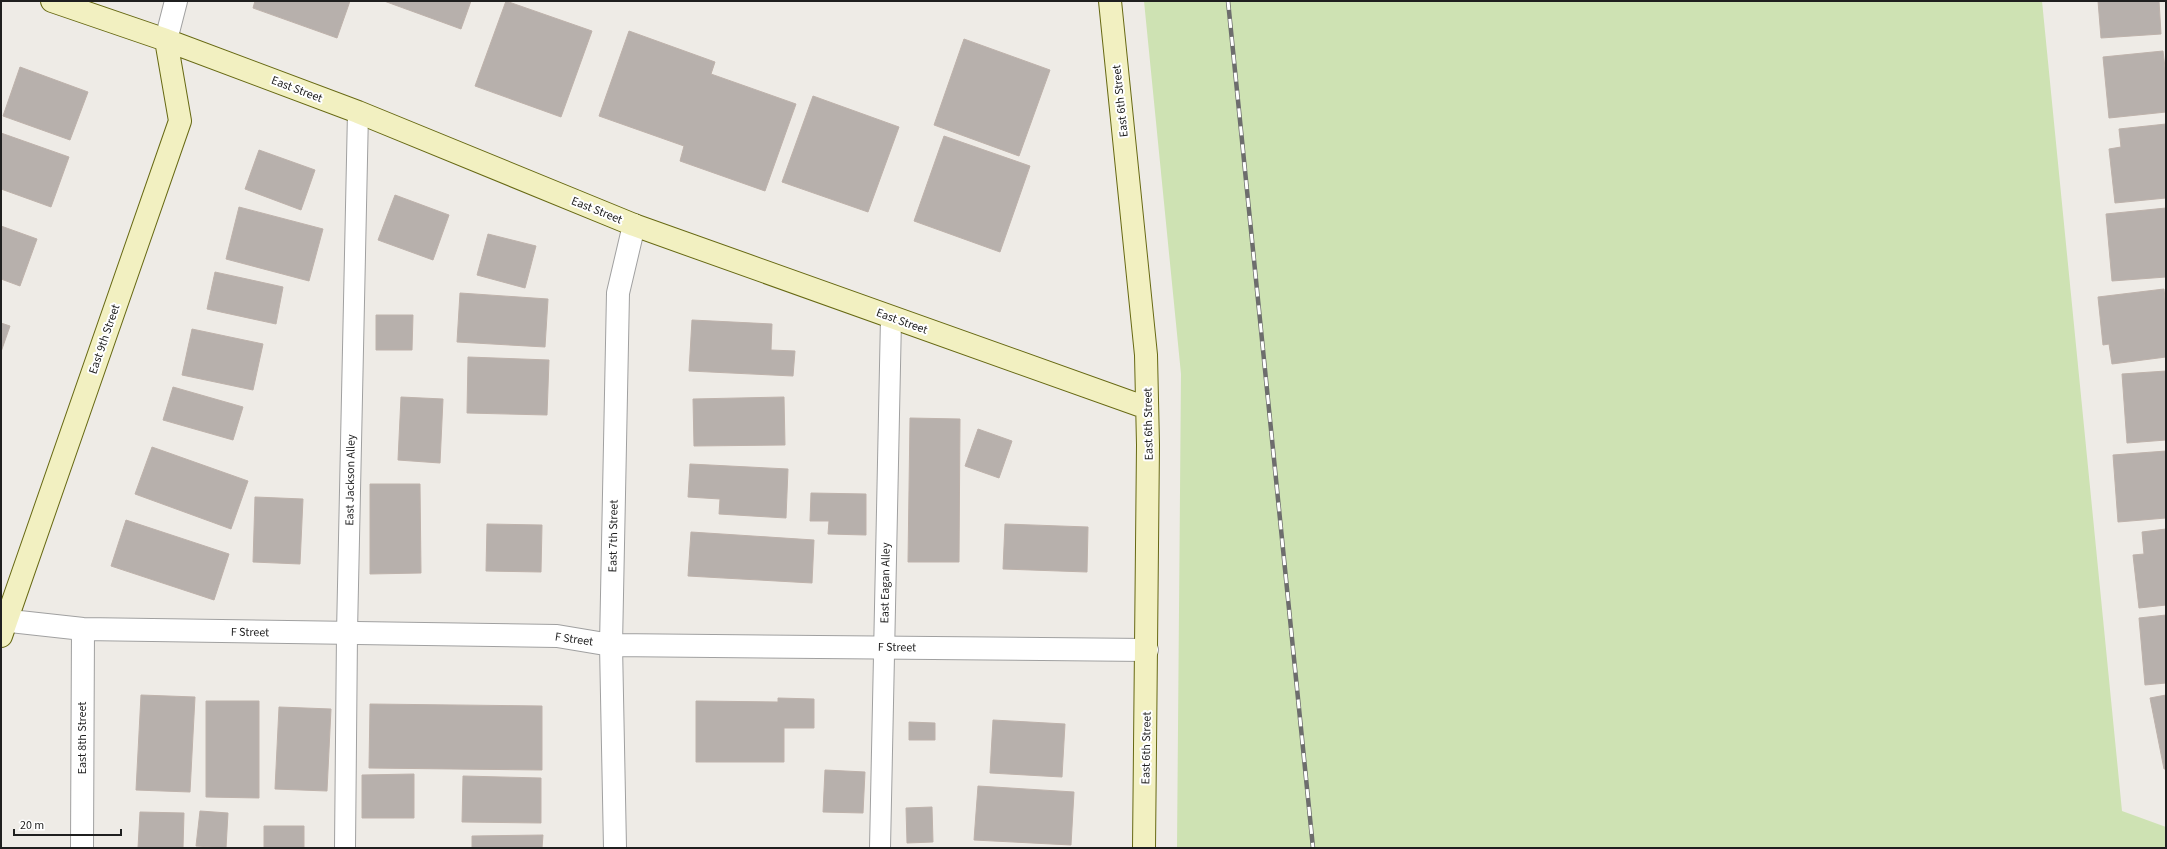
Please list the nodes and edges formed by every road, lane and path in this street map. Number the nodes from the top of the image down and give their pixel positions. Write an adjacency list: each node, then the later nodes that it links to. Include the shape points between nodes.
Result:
1 (52, 1): 4 (street, East Street)
2 (176, 1): 4 (street)
3 (1110, 1): 8 (street, East 6th Street, via 1146,355)
4 (166, 40): 5 (street, East Street); 9 (street, East 9th Street, via 180,121)
5 (358, 112): 6 (street, East Street); 11 (lane, East Jackson Alley)
6 (634, 225): 7 (street, East Street); 12 (street, East 7th Street, via 618,293)
7 (891, 318): 8 (street, East Street); 13 (lane, East Eagan Alley)
8 (1147, 408): 14 (street, East 6th Street)
9 (3, 626): 10 (street, F Street)
10 (84, 629): 11 (street, F Street); 15 (street, East 8th Street)
11 (347, 633): 12 (street, F Street, via 557,636); 16 (lane, East Jackson Alley)
12 (611, 645): 13 (street, F Street); 17 (street, East 7th Street)
13 (884, 647): 14 (street, F Street); 18 (lane, East Eagan Alley)
14 (1147, 650): 19 (street, East 6th Street)
15 (82, 848)
16 (345, 848)
17 (615, 848)
18 (880, 848)
19 (1144, 848)

